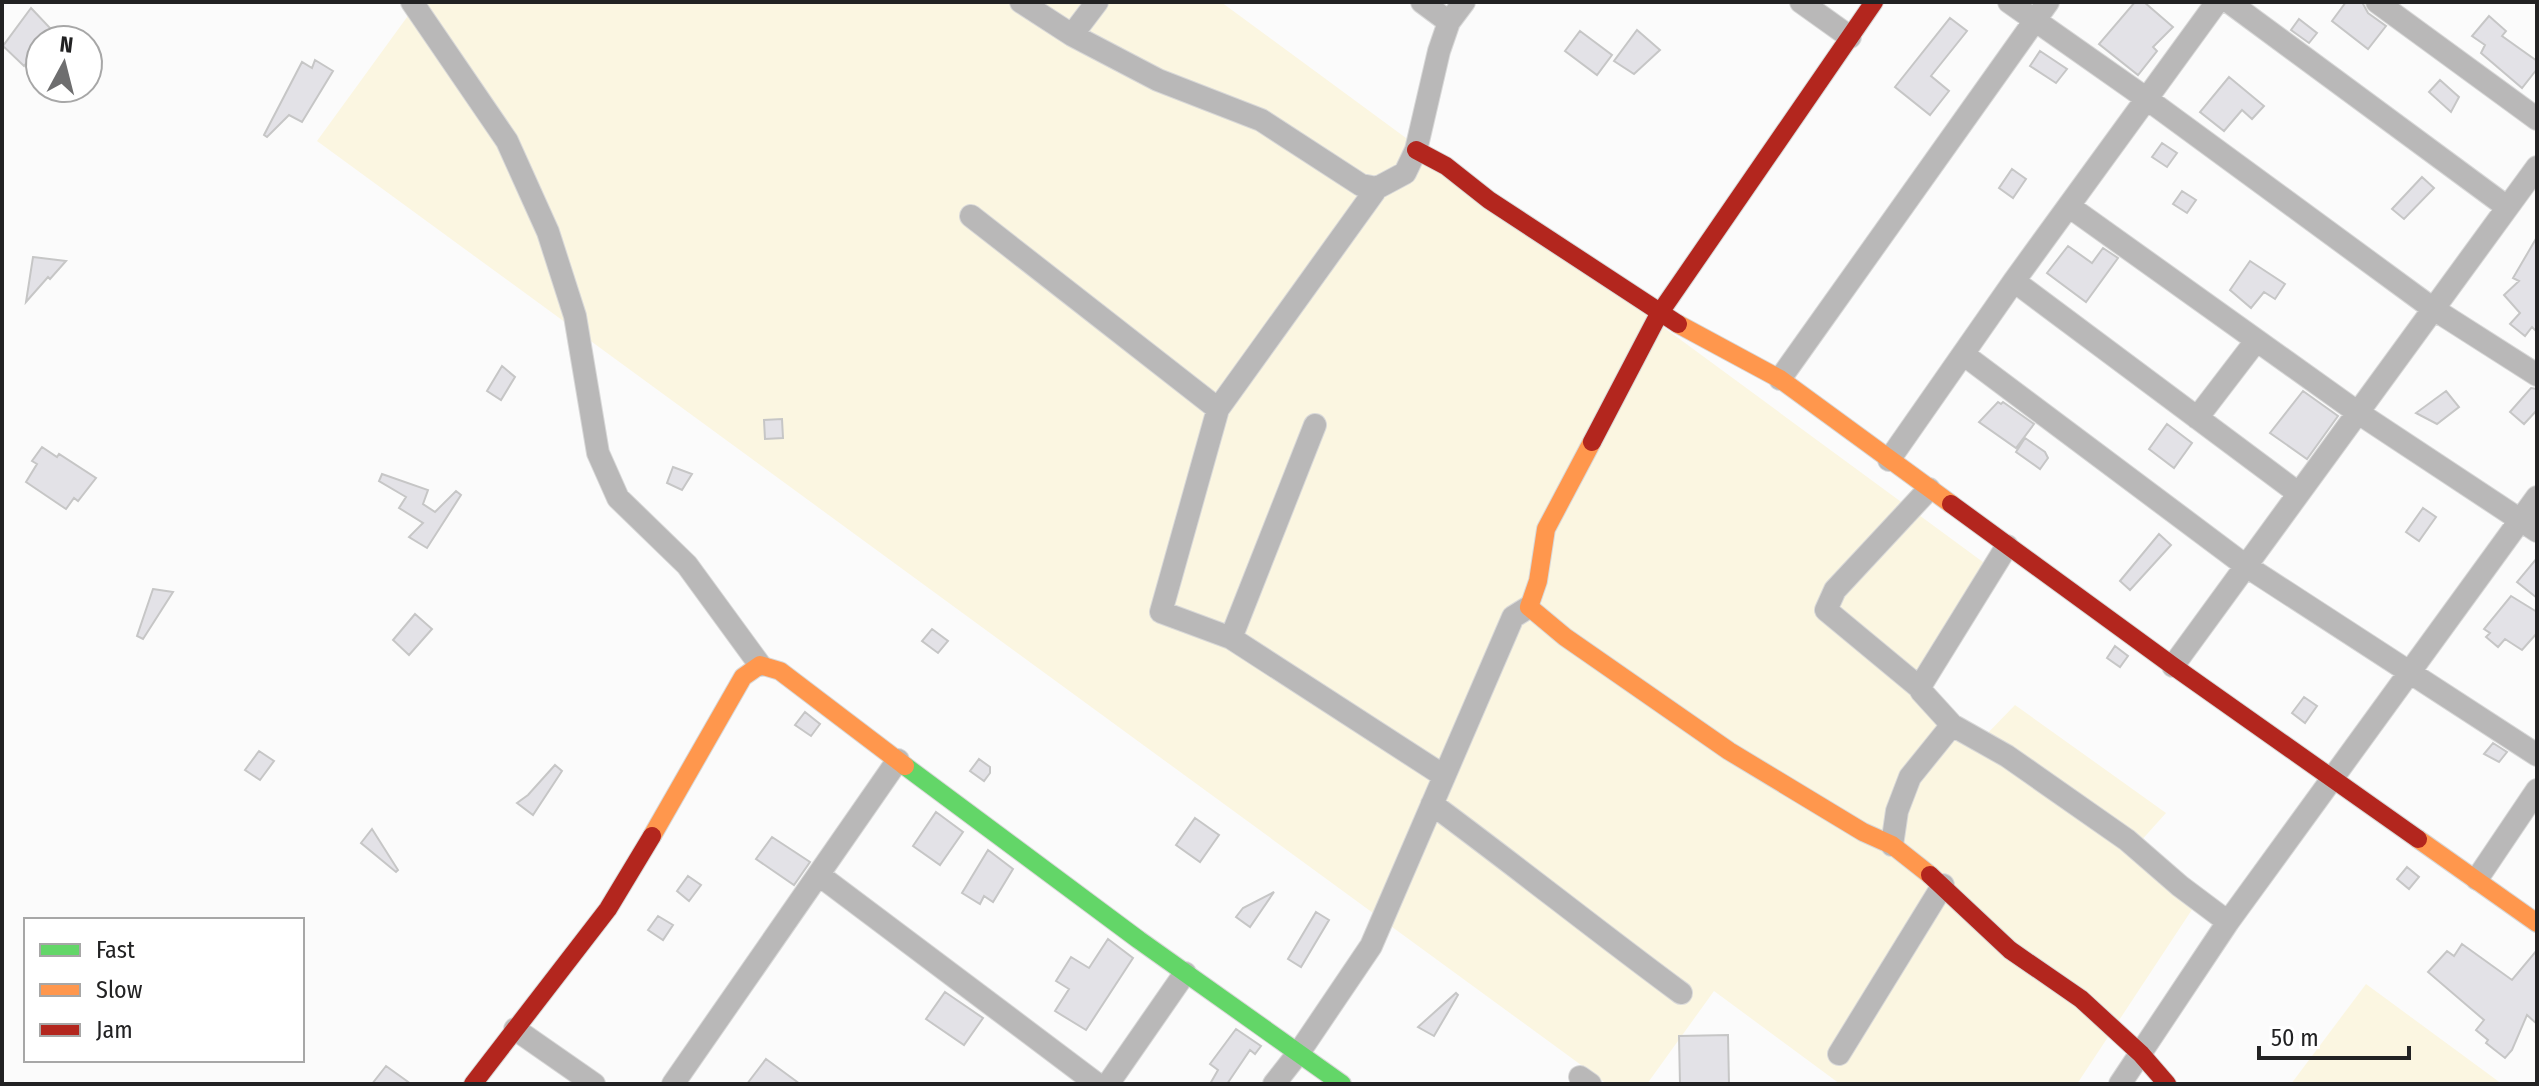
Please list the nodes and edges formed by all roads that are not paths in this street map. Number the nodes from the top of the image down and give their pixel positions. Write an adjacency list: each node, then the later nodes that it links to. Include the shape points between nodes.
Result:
1 (412, 2): 45 (street, via 507,141 548,232 575,316 598,453 618,498 687,565)
2 (1021, 2): 15 (street)
3 (1097, 2): 15 (street)
4 (1422, 2): 14 (street)
5 (1464, 2): 14 (street)
6 (1801, 2): 16 (street)
7 (1874, 2): 16 (street)
8 (2009, 2): 13 (street)
9 (2048, 2): 13 (street)
10 (2217, 2): 17 (street)
11 (2229, 2): 23 (street)
12 (2377, 2): 18 (street)
13 (2034, 21): 17 (street); 31 (street)
14 (1449, 22): 19 (street)
15 (1072, 35): 21 (street, via 1158,80 1261,120 1361,185)
16 (1850, 37): 27 (street)
17 (2147, 99): 22 (street); 26 (street)
18 (2537, 119)
19 (1416, 150): 21 (street, via 1405,173); 27 (street)
20 (2537, 167): 23 (street)
21 (1377, 188): 32 (street)
22 (2070, 207): 25 (street); 28 (street)
23 (2507, 207): 26 (street)
24 (971, 216): 32 (street)
25 (2014, 281): 29 (street); 34 (street)
26 (2432, 308): 30 (street); 33 (street)
27 (1659, 314): 31 (street); 43 (street, via 1546,529)
28 (2256, 341): 33 (street); 34 (street)
29 (1963, 354): 36 (street); 42 (street)
30 (2537, 375)
31 (1780, 379): 36 (street)
32 (1218, 409): 44 (street, via 1161,612)
33 (2357, 412): 38 (street); 40 (street)
34 (2197, 418): 38 (street)
35 (1315, 425): 44 (street)
36 (1889, 460): 37 (street)
37 (1929, 489): 41 (street); 48 (street, via 1835,590 1826,610)
38 (2298, 493): 42 (street)
39 (2537, 497): 40 (street)
40 (2528, 526): 47 (street)
41 (2007, 546): 46 (street); 48 (street)
42 (2246, 566): 46 (street); 47 (street)
43 (1529, 607): 52 (street, via 1513,617); 56 (street, via 1729,751)
44 (1231, 638): 52 (street)
45 (760, 665): 51 (street, via 780,671); 64 (street, via 735,689 608,909)
46 (2173, 666): 53 (street)
47 (2409, 674): 50 (street); 53 (street)
48 (1920, 688): 49 (street)
49 (1952, 725): 56 (street, via 1910,777); 60 (street, via 2007,756 2127,840)
50 (2537, 755)
51 (898, 760): 57 (street); 62 (street)
52 (1444, 776): 55 (street)
53 (2333, 777): 58 (street); 60 (street)
54 (2537, 790): 58 (street)
55 (1432, 804): 63 (street); 65 (street, via 1371,946)
56 (1892, 845): 59 (street)
57 (819, 875): 70 (street); 71 (street)
58 (2477, 879): 61 (street)
59 (1943, 885): 66 (street); 67 (street, via 2010,950 2081,999)
60 (2228, 922): 67 (street)
61 (2537, 923)
62 (1185, 973): 65 (street); 72 (street)
63 (1681, 993)
64 (515, 1029): 68 (street); 69 (street)
65 (1300, 1051): 73 (street); 74 (street)
66 (1839, 1054)
67 (2141, 1054): 75 (street); 76 (street)
68 (473, 1084)
69 (594, 1084)
70 (673, 1084)
71 (1097, 1084)
72 (1108, 1084)
73 (1274, 1084)
74 (1342, 1084)
75 (2120, 1084)
76 (2167, 1084)

